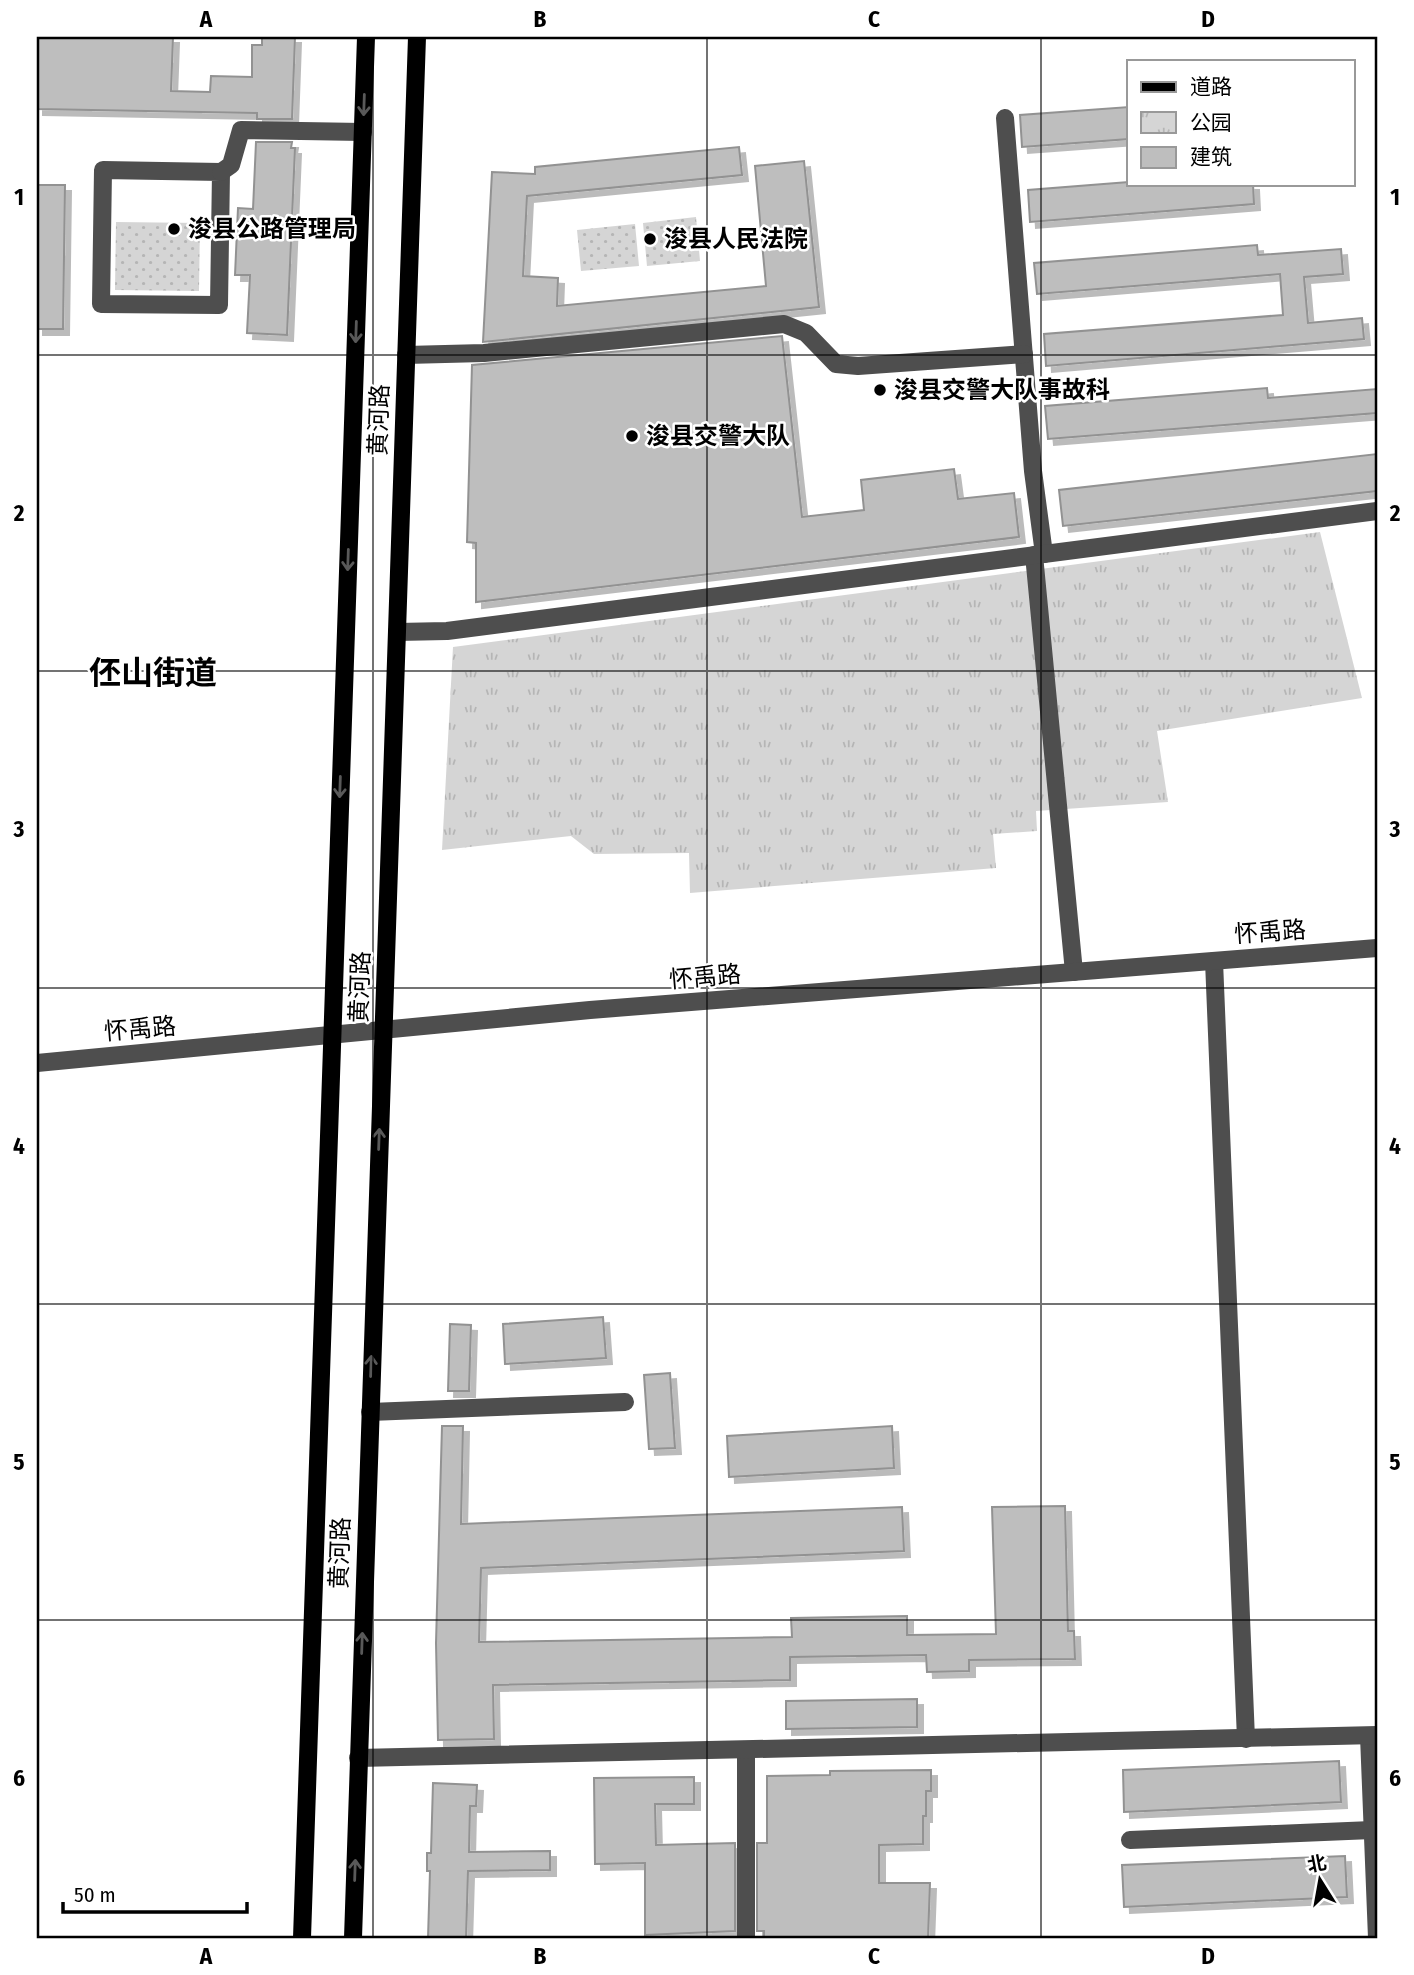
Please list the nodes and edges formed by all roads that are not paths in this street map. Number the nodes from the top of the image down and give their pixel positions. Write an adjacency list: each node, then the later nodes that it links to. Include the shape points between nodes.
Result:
1 (366, 37): 4 (main road, 黄河路, one-way to 4)
2 (417, 37): 7 (main road, 黄河路)
3 (1004, 118): 6 (street)
4 (363, 132): 5 (street, via 241,130 231,165); 15 (main road, 黄河路, one-way to 15)
5 (220, 172): 5 (street, via 219,305 101,304 103,170)
6 (1024, 354): 7 (street, via 836,364 806,333 784,324 484,353); 9 (street)
7 (406, 355): 10 (main road, 黄河路)
8 (1377, 511): 9 (street)
9 (1039, 555): 10 (street, via 447,631); 13 (street)
10 (397, 632): 14 (main road, 黄河路)
11 (1377, 948): 12 (street, 怀禹路)
12 (1214, 961): 13 (street, 怀禹路); 20 (street)
13 (1074, 972): 14 (street, 怀禹路)
14 (383, 1030): 15 (street, 怀禹路); 18 (main road, 黄河路, one-way to 14)
15 (331, 1035): 16 (street, 怀禹路); 25 (main road, 黄河路)
16 (37, 1063)
17 (625, 1402): 18 (street)
18 (370, 1412): 22 (main road, 黄河路, one-way to 18)
19 (1373, 1735): 20 (street); 23 (street)
20 (1246, 1739): 21 (street)
21 (746, 1750): 22 (street); 27 (street)
22 (358, 1758): 26 (main road, 黄河路, one-way to 22)
23 (1373, 1830): 24 (street); 28 (street)
24 (1129, 1840)
25 (302, 1938)
26 (353, 1938)
27 (746, 1938)
28 (1377, 1938)

